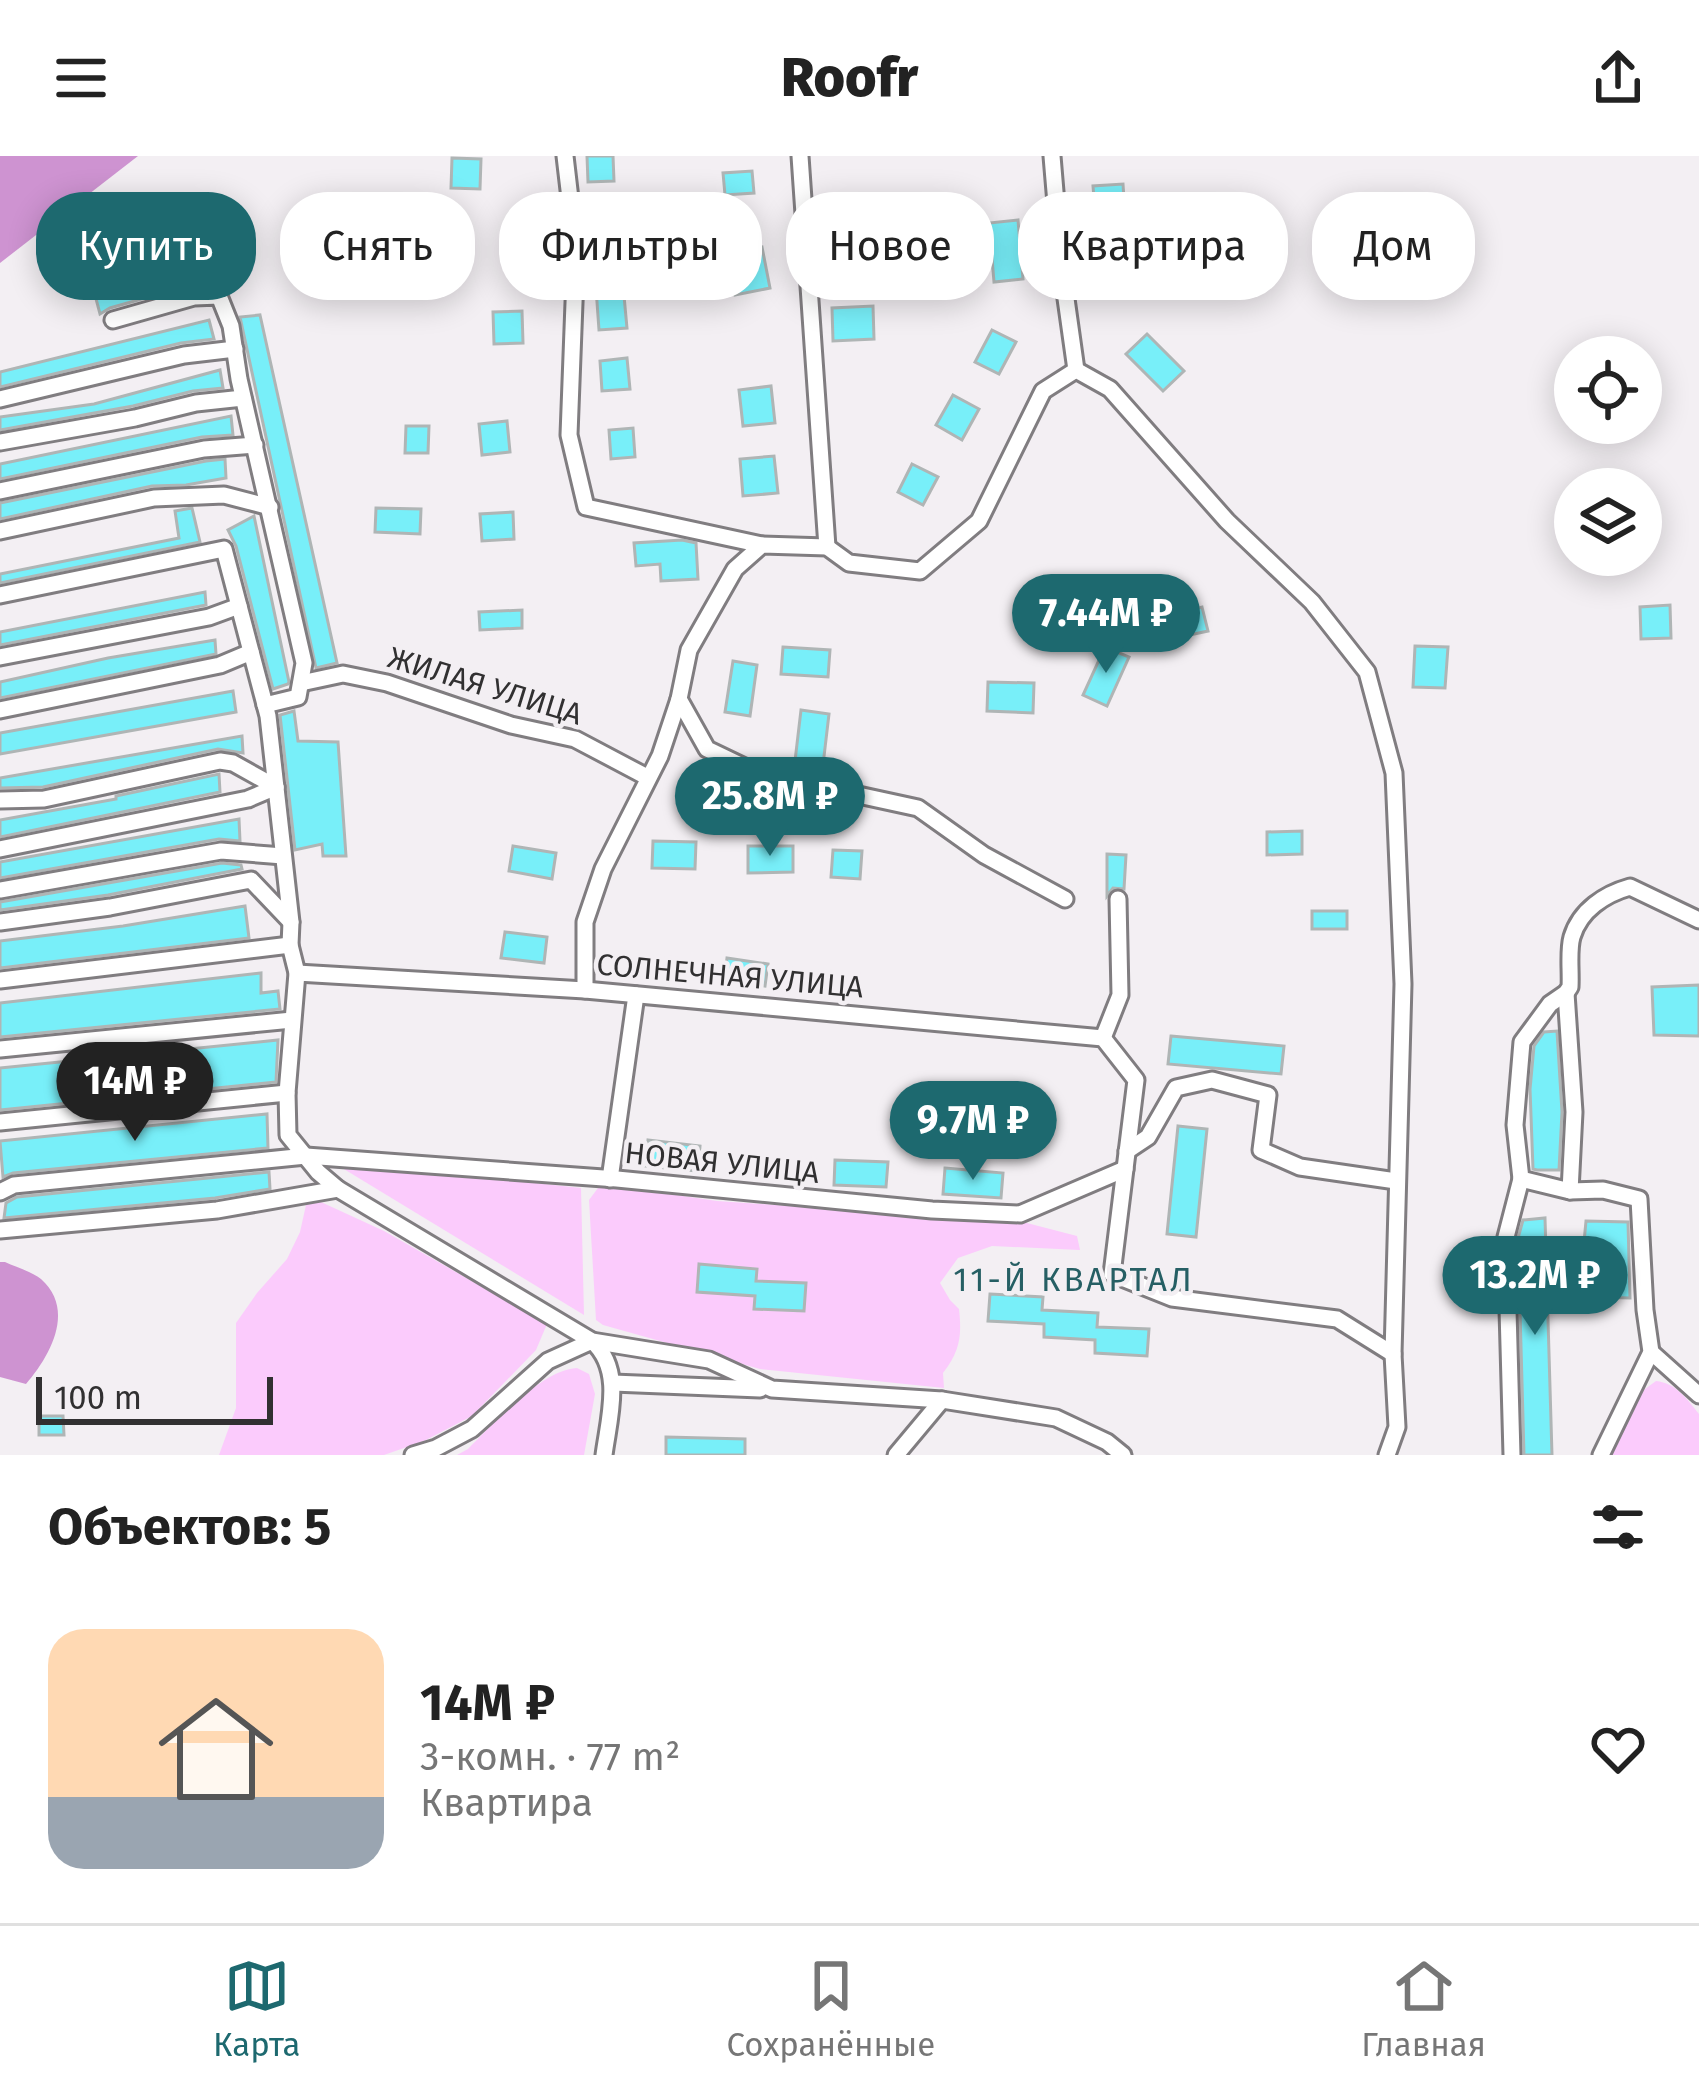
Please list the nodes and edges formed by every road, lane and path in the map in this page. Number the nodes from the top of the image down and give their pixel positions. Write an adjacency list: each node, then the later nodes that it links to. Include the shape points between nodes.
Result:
1 (565, 156): 14 (street, via 576,250 569,435 586,507)
2 (800, 156): 15 (street)
3 (1052, 156): 6 (street)
4 (113, 320): 5 (street, via 219,296)
5 (235, 349): 7 (street); 8 (street)
6 (1076, 370): 15 (street, via 1043,391 980,521 920,571 849,563); 51 (street, via 1109,389 1312,602 1367,672 1394,773 1403,984)
7 (243, 398): 9 (street); 10 (street)
8 (0, 399)
9 (0, 442)
10 (255, 445): 11 (street); 12 (street)
11 (0, 491)
12 (270, 507): 13 (street, via 224,495 154,498); 20 (street, via 304,663)
13 (0, 531)
14 (762, 545): 15 (street); 21 (street, via 735,568 689,650)
15 (826, 548)
16 (0, 595): 17 (street, via 224,549)
17 (238, 605): 18 (street); 19 (street)
18 (251, 652): 22 (street); 23 (street)
19 (0, 657)
20 (301, 683): 22 (street, via 298,697); 24 (street, ЖИЛАЯ УЛИЦА, via 343,674 386,683 575,739)
21 (680, 699): 24 (street); 30 (street, via 707,749 757,773 918,808)
22 (265, 705): 25 (street)
23 (0, 710)
24 (647, 777): 38 (street, via 585,922)
25 (276, 787): 26 (street, via 220,761 44,799); 27 (street); 28 (street)
26 (0, 800)
27 (0, 849)
28 (283, 856): 29 (street, via 221,851); 34 (street)
29 (0, 890)
30 (1065, 899)
31 (1118, 899): 42 (street, via 1120,995)
32 (1699, 920): 39 (street, via 1630,887 1610,892 1572,937)
33 (0, 922): 34 (street, via 251,880)
34 (291, 922): 35 (street)
35 (290, 945): 36 (street); 37 (street)
36 (297, 973): 38 (street, СОЛНЕЧНАЯ УЛИЦА); 41 (street)
37 (0, 980)
38 (585, 990): 40 (street, СОЛНЕЧНАЯ УЛИЦА)
39 (1566, 993): 50 (street, via 1522,1042 1515,1125); 53 (street)
40 (636, 995): 42 (street, СОЛНЕЧНАЯ УЛИЦА); 49 (street)
41 (292, 1020): 43 (street); 44 (street)
42 (1103, 1038): 46 (street, via 1136,1081)
43 (0, 1049)
44 (287, 1093): 45 (street); 47 (street, via 288,1135)
45 (0, 1122)
46 (1127, 1151): 48 (street); 51 (street, via 1148,1137 1176,1088 1212,1080 1268,1095 1261,1150 1300,1167)
47 (305, 1156): 49 (street, НОВАЯ УЛИЦА); 52 (street); 54 (street, НОВАЯ УЛИЦА); 55 (street)
48 (1125, 1169): 49 (street, НОВАЯ УЛИЦА, via 1020,1214); 59 (street, via 1112,1274 1172,1298 1336,1319)
49 (610, 1179)
50 (1521, 1179): 53 (street); 69 (street, via 1506,1238)
51 (1396, 1180): 59 (street)
52 (338, 1189): 55 (street); 57 (street)
53 (1570, 1191): 58 (street, via 1639,1199)
54 (0, 1192)
55 (304, 1194): 56 (street)
56 (0, 1229)
57 (592, 1341): 60 (street); 61 (street, via 709,1360); 65 (street, via 548,1361 472,1429)
58 (1651, 1352): 62 (street); 70 (street)
59 (1393, 1354): 68 (street, via 1397,1427)
60 (613, 1383): 61 (street); 66 (street)
61 (772, 1389): 63 (street)
62 (1699, 1395)
63 (942, 1400): 64 (street, via 1056,1418); 67 (street)
64 (1117, 1453)
65 (413, 1455)
66 (604, 1455)
67 (896, 1455)
68 (1388, 1455)
69 (1512, 1455)
70 (1601, 1455)

